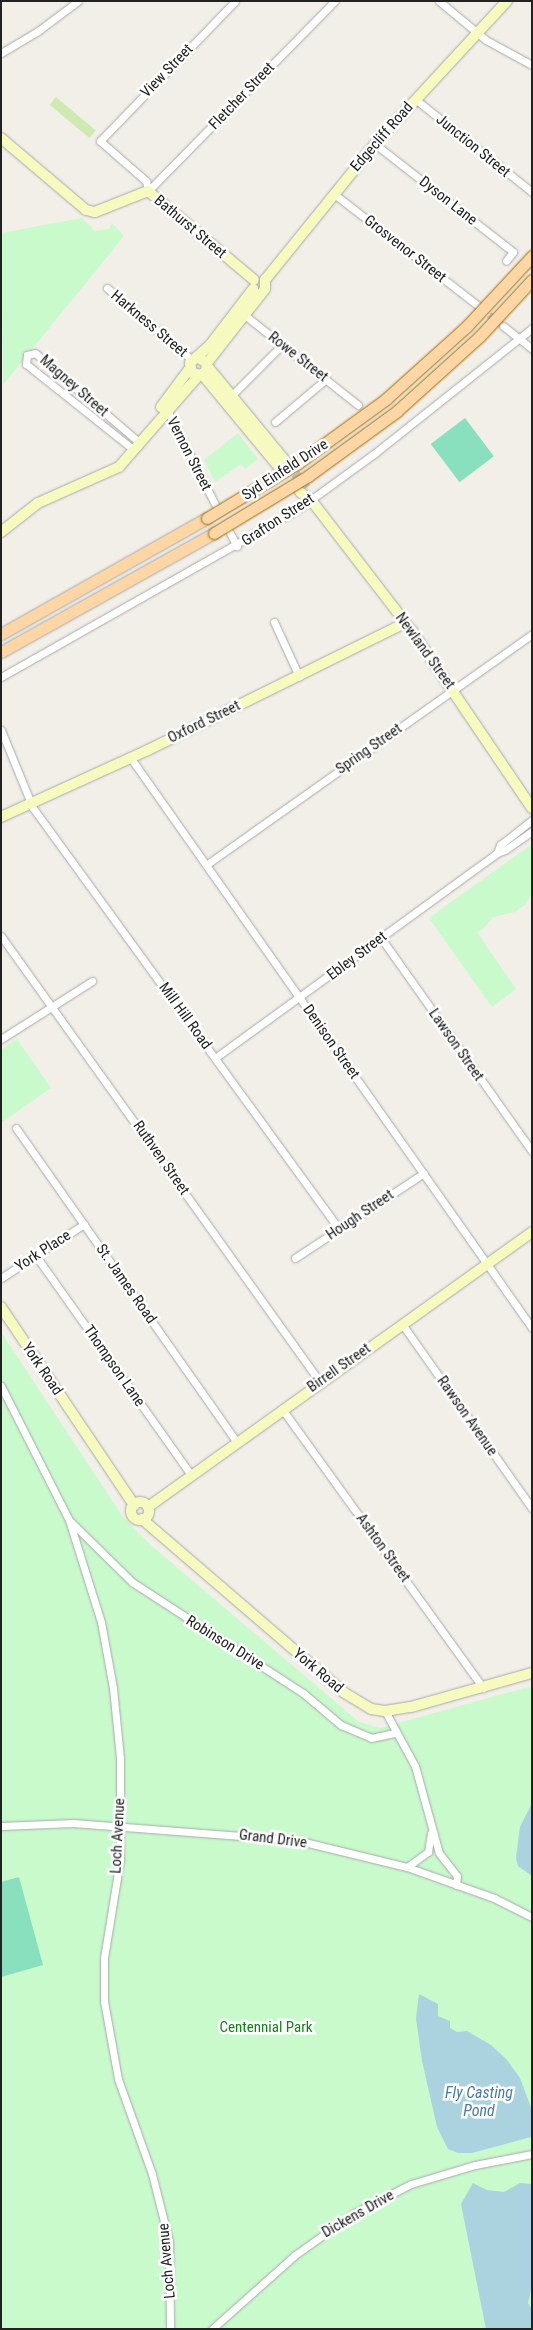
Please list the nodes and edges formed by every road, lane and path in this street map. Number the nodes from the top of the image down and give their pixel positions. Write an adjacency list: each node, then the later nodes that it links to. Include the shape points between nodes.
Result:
1 (78, 1): 7 (street)
2 (235, 1): 12 (street, View Street, via 100,141 146,181)
3 (335, 1): 12 (street, Fletcher Street)
4 (440, 1): 6 (street)
5 (507, 1): 6 (street, Edgecliff Road)
6 (476, 33): 8 (street); 9 (street, Edgecliff Road)
7 (1, 53)
8 (532, 65)
9 (415, 99): 11 (street, Edgecliff Road); 13 (street, Junction Street)
10 (1, 138): 12 (street, Bathurst Street, via 86,210 95,212)
11 (375, 144): 14 (street, Edgecliff Road); 16 (street, Dyson Lane, via 513,252)
12 (148, 191): 18 (street, Bathurst Street)
13 (532, 192)
14 (334, 194): 18 (street, Edgecliff Road, via 265,280 265,289); 20 (street, Grosvenor Street)
15 (532, 256): 43 (main road, Syd Einfeld Drive, bridge, via 467,326 386,399 298,464)
16 (506, 261)
17 (532, 280): 45 (main road, Syd Einfeld Drive, bridge, via 479,337 396,411 308,476 214,533)
18 (255, 287): 21 (street)
19 (107, 288): 27 (street, Harkness Street)
20 (477, 305)
21 (240, 312): 25 (street, Rowe Street); 27 (street); 28 (street)
22 (503, 326): 24 (street)
23 (532, 328): 24 (street, Grafton Street)
24 (519, 339): 26 (street); 36 (street, Grafton Street)
25 (282, 345): 29 (street, Rowe Street); 30 (street)
26 (532, 349)
27 (193, 362): 28 (street); 28 (street); 32 (street)
28 (204, 370): 30 (street); 30 (street, via 282,464); 32 (street)
29 (326, 379): 31 (street, Rowe Street); 33 (street)
30 (231, 396)
31 (358, 404)
32 (165, 406): 34 (street); 37 (street, Vernon Street)
33 (275, 422)
34 (135, 445): 34 (street, Magney Street, via 26,364 28,355 35,353); 38 (street, via 120,467 38,503)
35 (303, 490): 36 (street, Newland Street)
36 (310, 500): 40 (street, Grafton Street); 42 (street, Newland Street)
37 (215, 504)
38 (1, 532)
39 (230, 533): 40 (street)
40 (236, 546): 47 (street, Grafton Street)
41 (274, 622): 46 (street)
42 (405, 623): 46 (street, Oxford Street); 48 (street, Newland Street)
43 (1, 634)
44 (532, 634): 48 (street, Spring Street)
45 (1, 652)
46 (299, 676): 50 (street, Oxford Street)
47 (1, 677)
48 (453, 690): 52 (street, Newland Street); 57 (street, Spring Street)
49 (1, 730): 51 (street, Mill Hill Road)
50 (130, 757): 51 (street, Oxford Street); 57 (street, Denison Street)
51 (31, 804): 53 (street, Oxford Street); 64 (street, Mill Hill Road)
52 (532, 808)
53 (1, 817)
54 (532, 820): 56 (street, Ebley Street)
55 (532, 831): 56 (street, Ebley Street)
56 (497, 852): 59 (street, Ebley Street)
57 (206, 865): 61 (street, Denison Street)
58 (1, 936): 62 (street, Ruthven Street)
59 (380, 938): 61 (street, Ebley Street); 66 (street, Lawson Street)
60 (92, 981): 62 (street)
61 (300, 998): 64 (street, Ebley Street); 67 (street, Denison Street)
62 (52, 1006): 63 (street); 78 (street, Ruthven Street)
63 (1, 1038)
64 (215, 1058): 69 (street, Mill Hill Road)
65 (16, 1128): 68 (street, St. James Road)
66 (532, 1151)
67 (424, 1173): 69 (street, Hough Street); 73 (street, Denison Street)
68 (84, 1224): 71 (street, York Place); 81 (street, St. James Road)
69 (339, 1229): 72 (street, Hough Street)
70 (532, 1232): 73 (street, Birrell Street)
71 (36, 1256): 74 (street, York Place); 82 (street, Thompson Lane)
72 (295, 1258)
73 (487, 1264): 76 (street, Birrell Street); 77 (street, Denison Street)
74 (1, 1278)
75 (1, 1307): 83 (street, York Road)
76 (402, 1324): 78 (street, Birrell Street); 85 (street, Rawson Avenue)
77 (532, 1328)
78 (320, 1382): 80 (street, Birrell Street)
79 (1, 1386): 87 (street, Loch Avenue)
80 (282, 1409): 81 (street, Birrell Street); 89 (street, Ashton Street)
81 (236, 1441): 82 (street, Birrell Street)
82 (192, 1475): 84 (street, Birrell Street)
83 (134, 1505): 84 (street, via 141,1502); 86 (street, via 133,1515)
84 (148, 1507): 86 (street, via 148,1514)
85 (532, 1508)
86 (142, 1519): 90 (street, York Road, via 343,1692 361,1704)
87 (68, 1520): 91 (street, Robinson Drive, via 132,1582 303,1693 341,1725 358,1736 371,1738); 93 (street, Loch Avenue, via 101,1622 113,1688 120,1758)
88 (532, 1673): 89 (street, York Road)
89 (483, 1688): 90 (street, York Road)
90 (385, 1711): 91 (street)
91 (394, 1733): 92 (street, via 415,1766)
92 (431, 1817): 95 (street, via 428,1852); 96 (street, via 439,1853 457,1876)
93 (121, 1825): 94 (street, Grand Drive); 95 (street, Grand Drive, via 296,1840); 99 (street, Loch Avenue, via 120,1860 104,1958 104,2001 118,2079 152,2174 167,2232 171,2270)
94 (1, 1826)
95 (407, 1867): 96 (street, Grand Drive)
96 (456, 1885): 97 (street, Grand Drive, via 494,1898)
97 (532, 1917)
98 (532, 2154): 100 (street, Dickens Drive, via 475,2165 411,2184 354,2213 294,2254)
99 (170, 2329)
100 (212, 2329)

